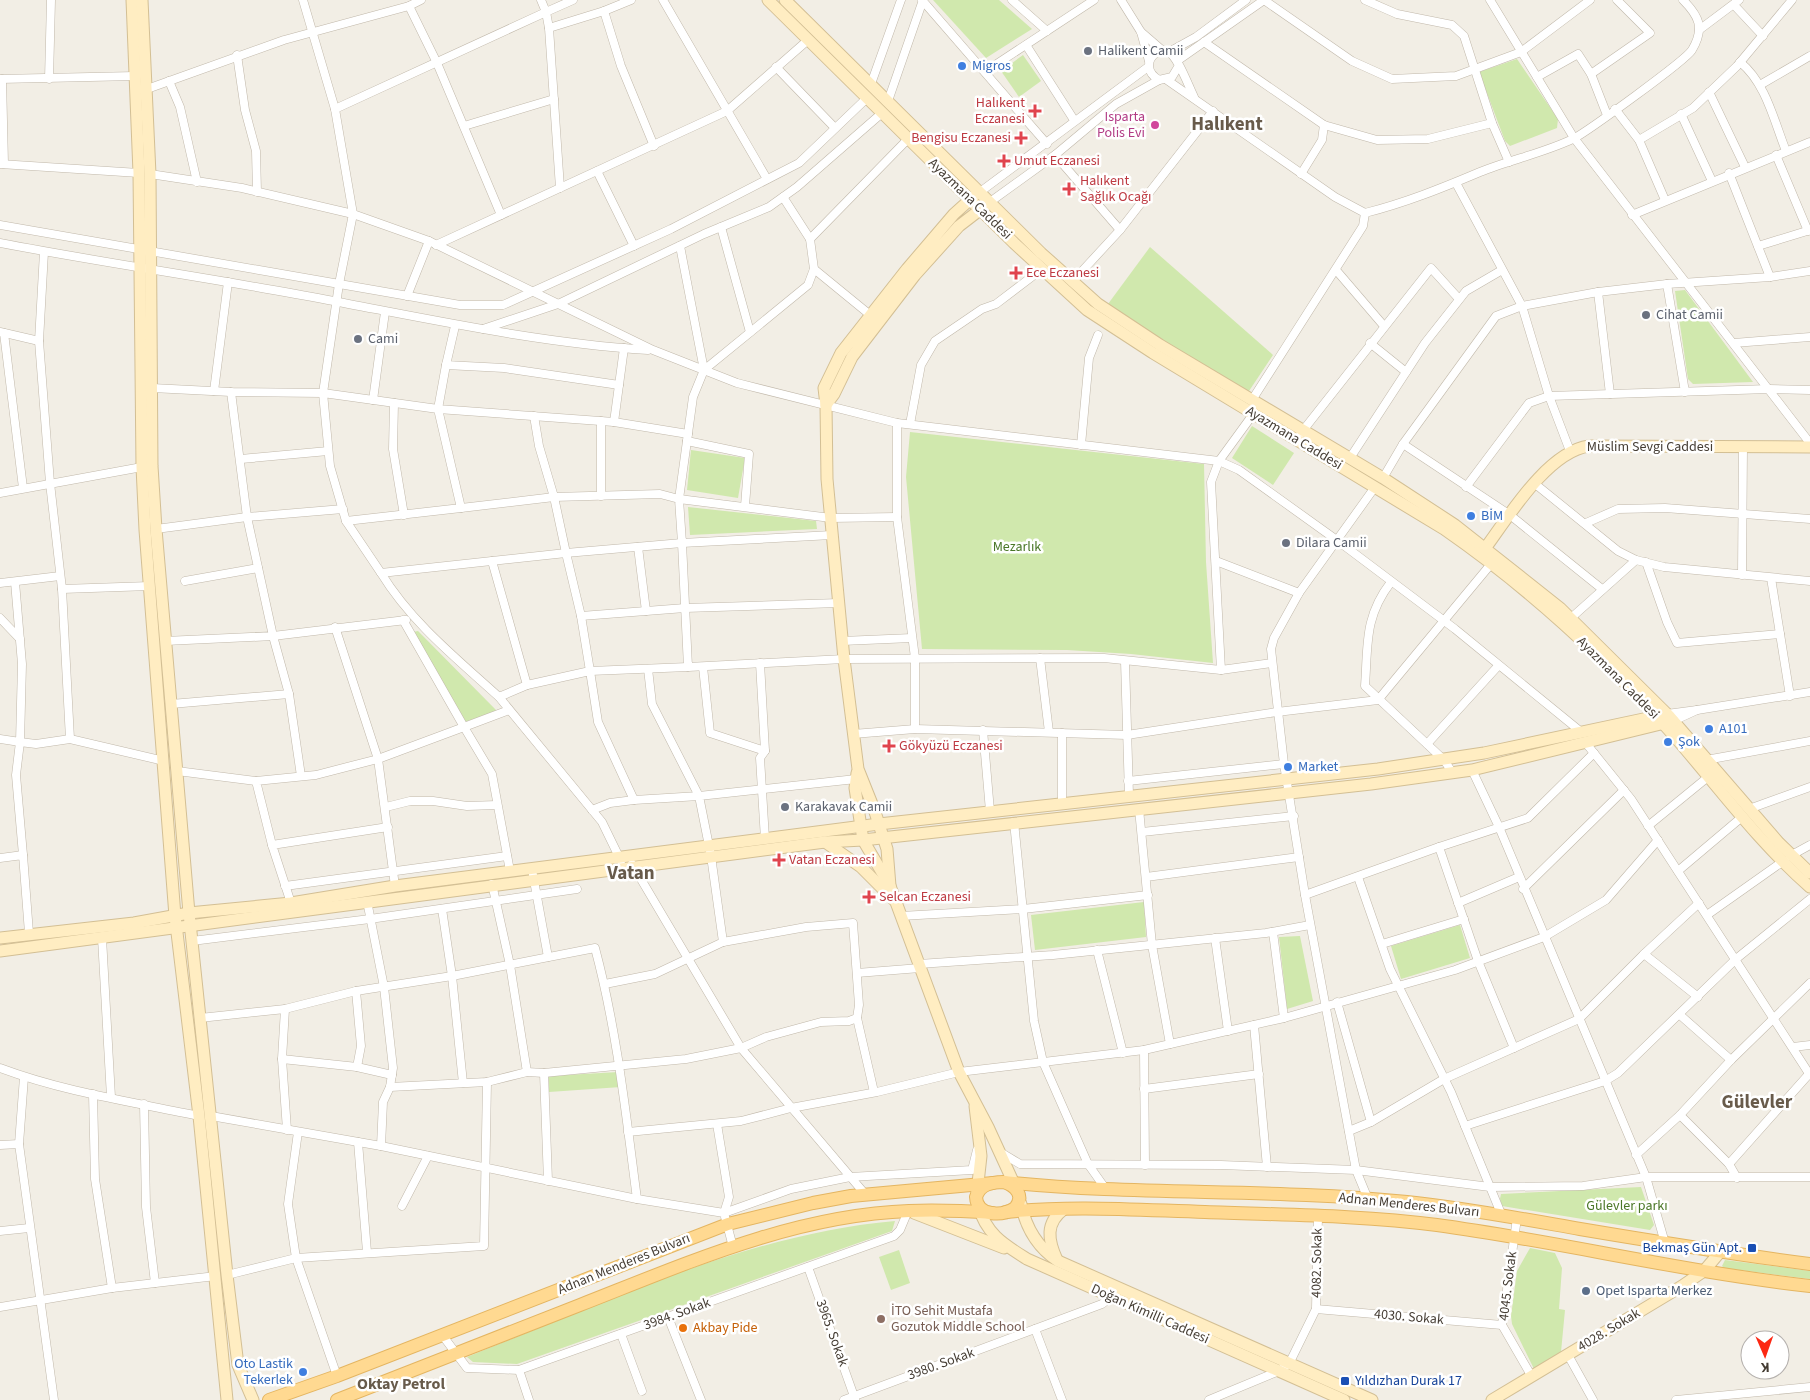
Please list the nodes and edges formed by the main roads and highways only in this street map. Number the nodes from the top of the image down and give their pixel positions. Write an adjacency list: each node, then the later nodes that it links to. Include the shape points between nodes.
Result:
1 (132, 0): 5 (main road, via 135,76)
2 (142, 0): 5 (main road)
3 (768, 0): 7 (main road, Ayazmana Caddesi)
4 (785, 0): 6 (main road, Ayazmana Caddesi)
5 (141, 89): 10 (main road)
6 (980, 192): 7 (main road); 8 (main road, Ayazmana Caddesi)
7 (970, 199): 9 (main road, Ayazmana Caddesi); 12 (main road, via 948,220 869,314 841,353 824,388)
8 (990, 202): 9 (main road); 11 (main road, Ayazmana Caddesi, via 1072,282 1116,316)
9 (980, 209): 11 (main road, Ayazmana Caddesi, via 1074,299 1111,327); 12 (main road, via 954,231 915,275 852,357)
10 (145, 270): 16 (main road, via 152,388); 16 (main road, via 142,467)
11 (1237, 397): 13 (main road, Ayazmana Caddesi, via 1254,413); 13 (main road, Ayazmana Caddesi, via 1252,400)
12 (826, 405): 21 (main road, via 827,479)
13 (1300, 435): 15 (main road, Ayazmana Caddesi); 15 (main road, Ayazmana Caddesi, via 1350,458)
14 (1810, 447): 17 (main road, Müslim Sevgi Caddesi, via 1589,446 1570,451 1534,483)
15 (1379, 482): 17 (main road, Ayazmana Caddesi, via 1444,530)
16 (150, 529): 35 (main road, via 150,586); 36 (main road, via 166,641)
17 (1483, 552): 18 (main road, Ayazmana Caddesi)
18 (1494, 560): 19 (main road, Ayazmana Caddesi); 19 (main road, Ayazmana Caddesi, via 1571,618)
19 (1665, 719): 20 (main road); 22 (main road, Ayazmana Caddesi, via 1706,760); 22 (main road, Ayazmana Caddesi, via 1708,777)
20 (1582, 736): 23 (main road, via 1444,760 1287,780); 25 (main road, via 1472,770 1370,784)
21 (857, 774): 23 (main road); 24 (main road)
22 (1746, 813): 29 (main road, Ayazmana Caddesi)
23 (879, 824): 24 (main road); 25 (main road)
24 (860, 828): 26 (main road); 28 (main road, via 765,839)
25 (883, 836): 26 (main road); 32 (main road)
26 (863, 840): 27 (main road); 32 (main road)
27 (825, 842): 28 (main road); 34 (main road, via 861,867)
28 (710, 851): 31 (main road)
29 (1786, 859): 30 (main road, Ayazmana Caddesi); 33 (main road, Ayazmana Caddesi)
30 (1810, 873)
31 (533, 874): 36 (main road, via 492,884 293,913); 36 (main road, via 510,871 395,886)
32 (890, 886): 34 (main road, Doğan Kimilli Caddesi)
33 (1810, 887)
34 (896, 903): 42 (main road, Doğan Kimilli Caddesi, via 959,1072)
35 (175, 916): 36 (main road); 37 (main road); 38 (main road)
36 (190, 919): 37 (main road); 44 (main road)
37 (177, 928): 40 (main road); 43 (main road)
38 (29, 933): 39 (main road); 40 (main road)
39 (0, 938)
40 (32, 947): 41 (main road)
41 (0, 951)
42 (975, 1102): 45 (main road, Doğan Kimilli Caddesi, via 998,1151); 46 (main road, via 981,1156)
43 (199, 1116): 44 (main road); 56 (main road)
44 (211, 1116): 56 (main road)
45 (1009, 1187): 46 (main road, via 980,1189); 49 (main road, Doğan Kimilli Caddesi); 50 (main road, via 1015,1208); 51 (main road, Adnan Menderes Bulvarı, via 1368,1199 1517,1218)
46 (981, 1202): 48 (main road, Adnan Menderes Bulvarı); 50 (main road, Adnan Menderes Bulvarı); 52 (main road, Doğan Kimilli Caddesi, via 990,1231); 61 (main road, Adnan Menderes Bulvarı, via 865,1194 726,1219 443,1336)
47 (1064, 1209): 49 (main road, Adnan Menderes Bulvarı); 53 (main road, via 1050,1226 1052,1248); 55 (main road, Adnan Menderes Bulvarı, via 1401,1221)
48 (908, 1211): 52 (main road, via 948,1224); 62 (main road, Adnan Menderes Bulvarı, via 806,1226 733,1247)
49 (1022, 1211): 50 (main road, Adnan Menderes Bulvarı); 53 (main road, Doğan Kimilli Caddesi, via 1037,1242)
50 (1006, 1212)
51 (1720, 1252): 54 (main road, Adnan Menderes Bulvarı); 55 (main road, 4028. Sokak)
52 (1027, 1259): 58 (main road, Doğan Kimilli Caddesi)
53 (1058, 1261): 58 (main road, Doğan Kimilli Caddesi)
54 (1810, 1264)
55 (1704, 1271): 57 (main road, Adnan Menderes Bulvarı); 65 (main road, 4028. Sokak)
56 (221, 1276): 59 (main road); 60 (main road, via 238,1365)
57 (1810, 1286)
58 (1116, 1294): 63 (main road, Doğan Kimilli Caddesi); 64 (main road, Doğan Kimilli Caddesi)
59 (226, 1400)
60 (253, 1400)
61 (269, 1400)
62 (337, 1400)
63 (1344, 1400)
64 (1372, 1400)
65 (1492, 1400)

